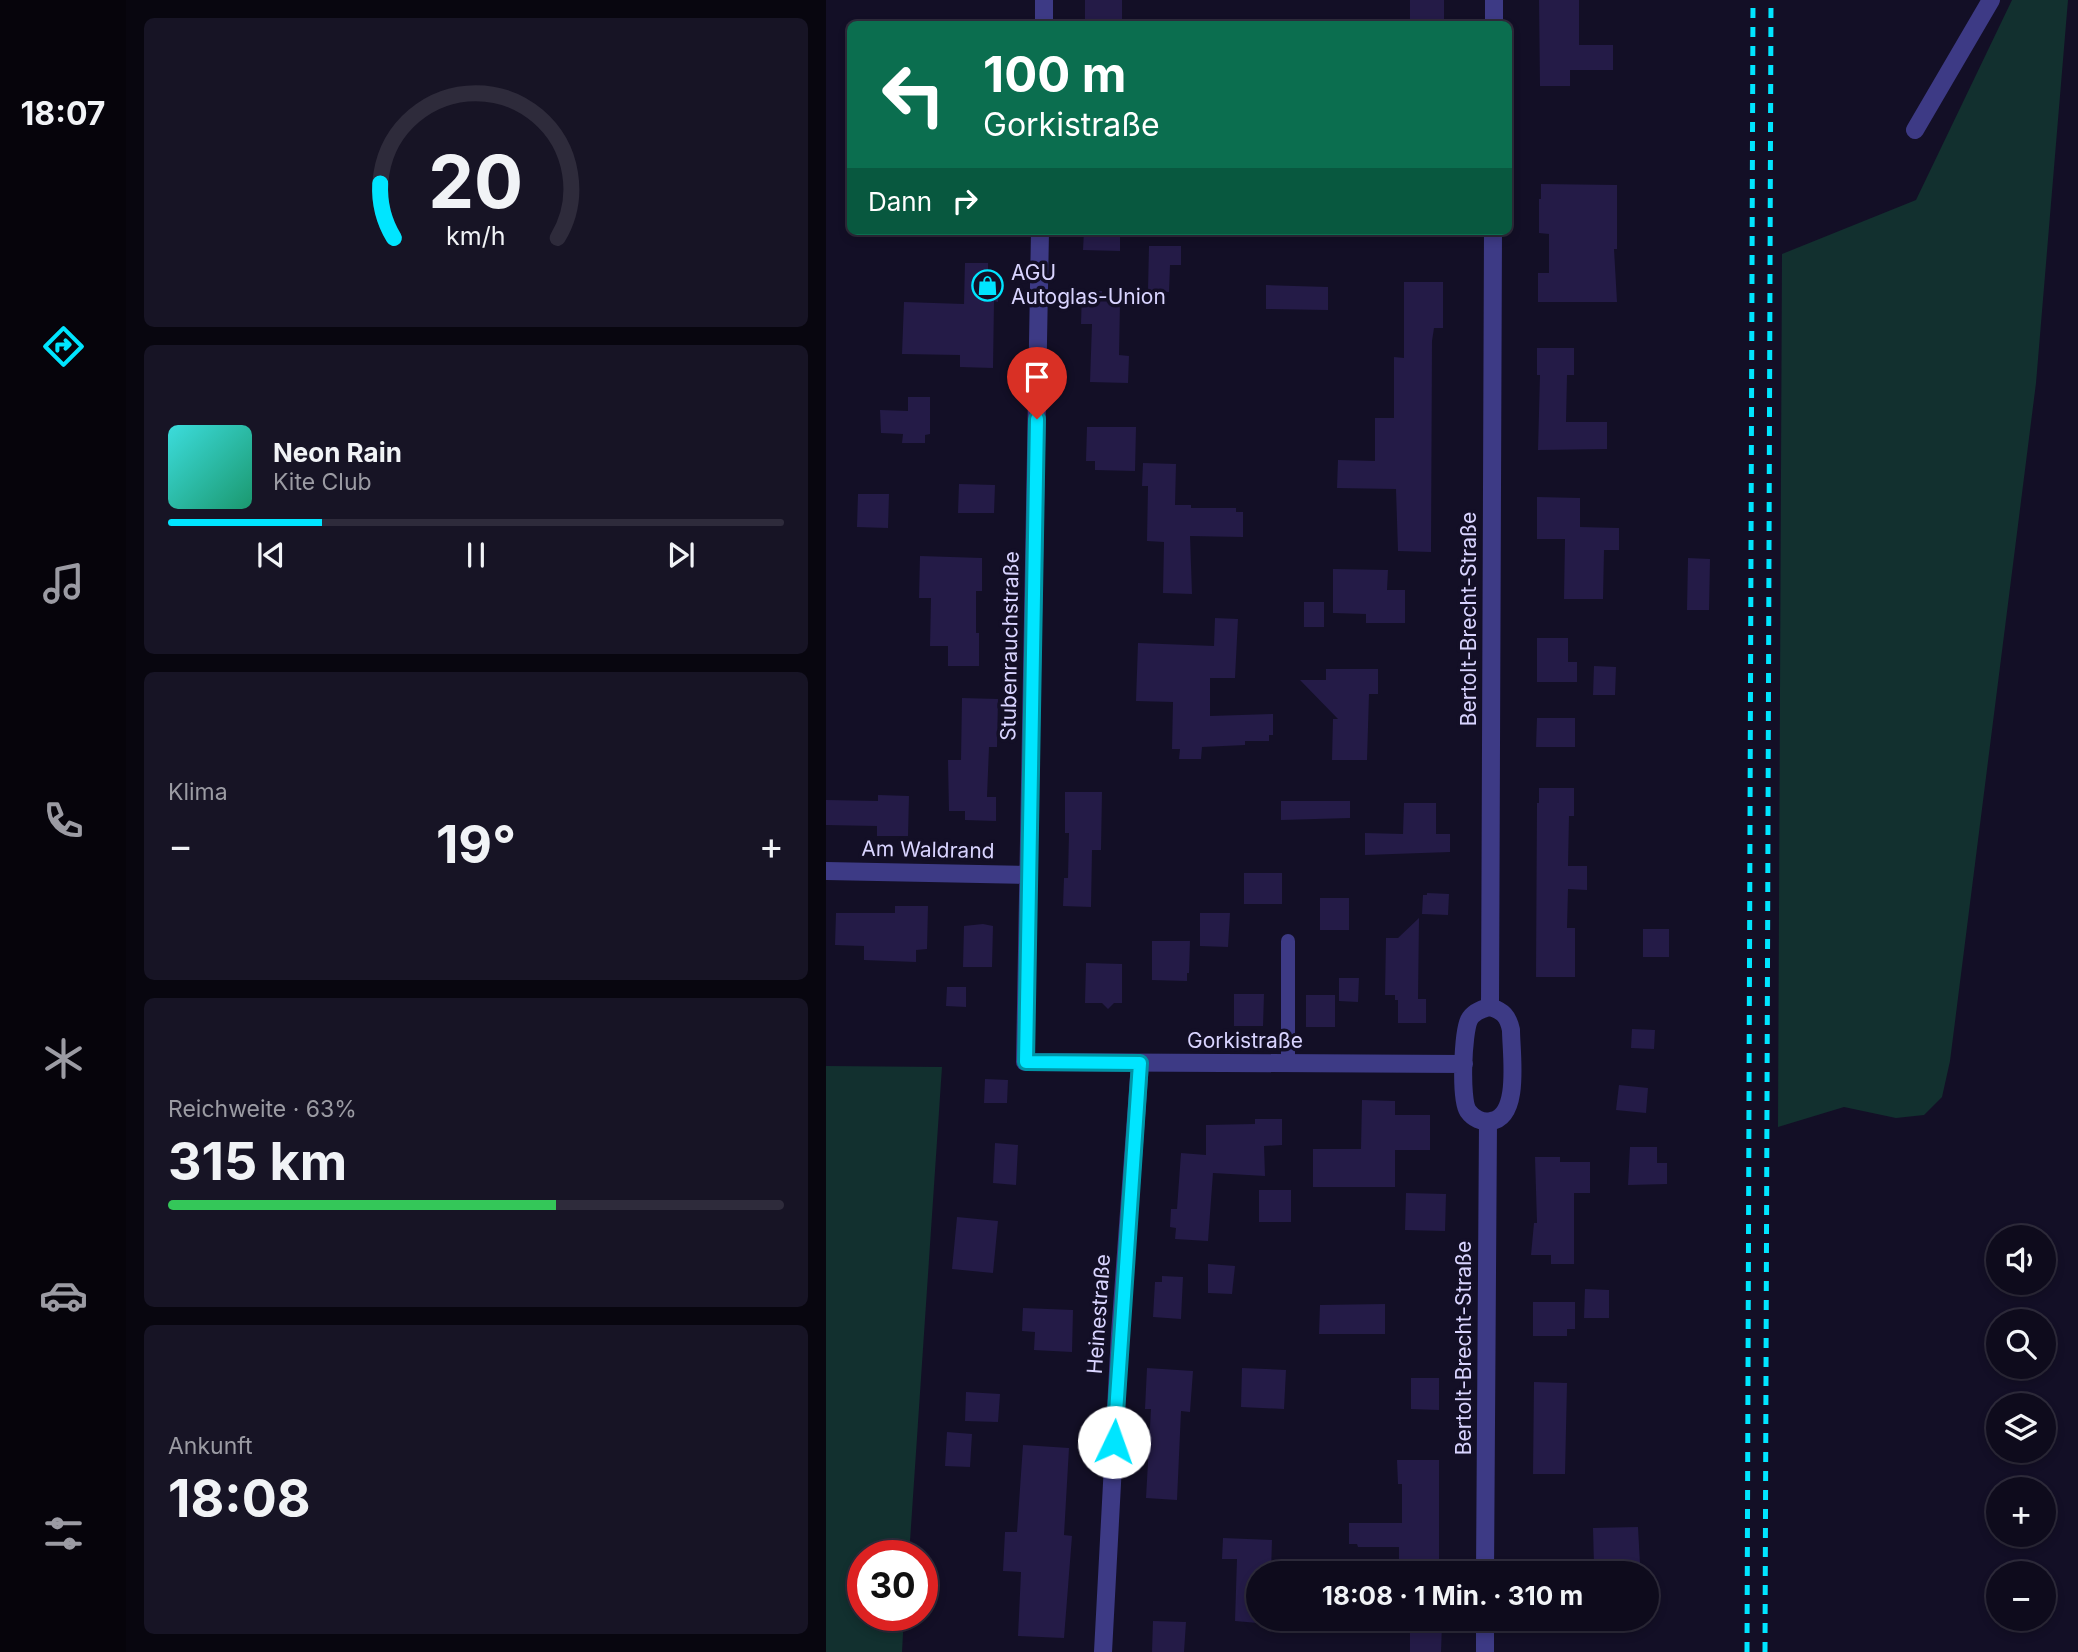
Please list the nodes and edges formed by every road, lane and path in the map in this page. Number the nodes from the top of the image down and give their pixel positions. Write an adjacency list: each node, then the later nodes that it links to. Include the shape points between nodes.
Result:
1 (1044, 0): 4 (street)
2 (1494, 0): 5 (street)
3 (1992, 0): 6 (street)
4 (1044, 21)
5 (1494, 21)
6 (1914, 130)
7 (1040, 235): 10 (street, Stubenrauchstraße)
8 (1493, 235): 12 (street, Bertolt-Brecht-Straße)
9 (826, 871): 10 (street, Am Waldrand)
10 (1029, 875): 13 (street, Stubenrauchstraße)
11 (1289, 941): 15 (lane)
12 (1490, 1007): 16 (street, via 1469,1018); 17 (street, via 1509,1019 1511,1101 1500,1119)
13 (1026, 1062): 14 (street, Gorkistraße)
14 (1140, 1063): 15 (street, Gorkistraße); 20 (street, Heinestraße)
15 (1288, 1063): 16 (street, Gorkistraße)
16 (1464, 1064): 17 (street, via 1467,1110)
17 (1488, 1122): 18 (street, Bertolt-Brecht-Straße)
18 (1485, 1561)
19 (1485, 1631): 21 (street)
20 (1103, 1652)
21 (1485, 1652)

